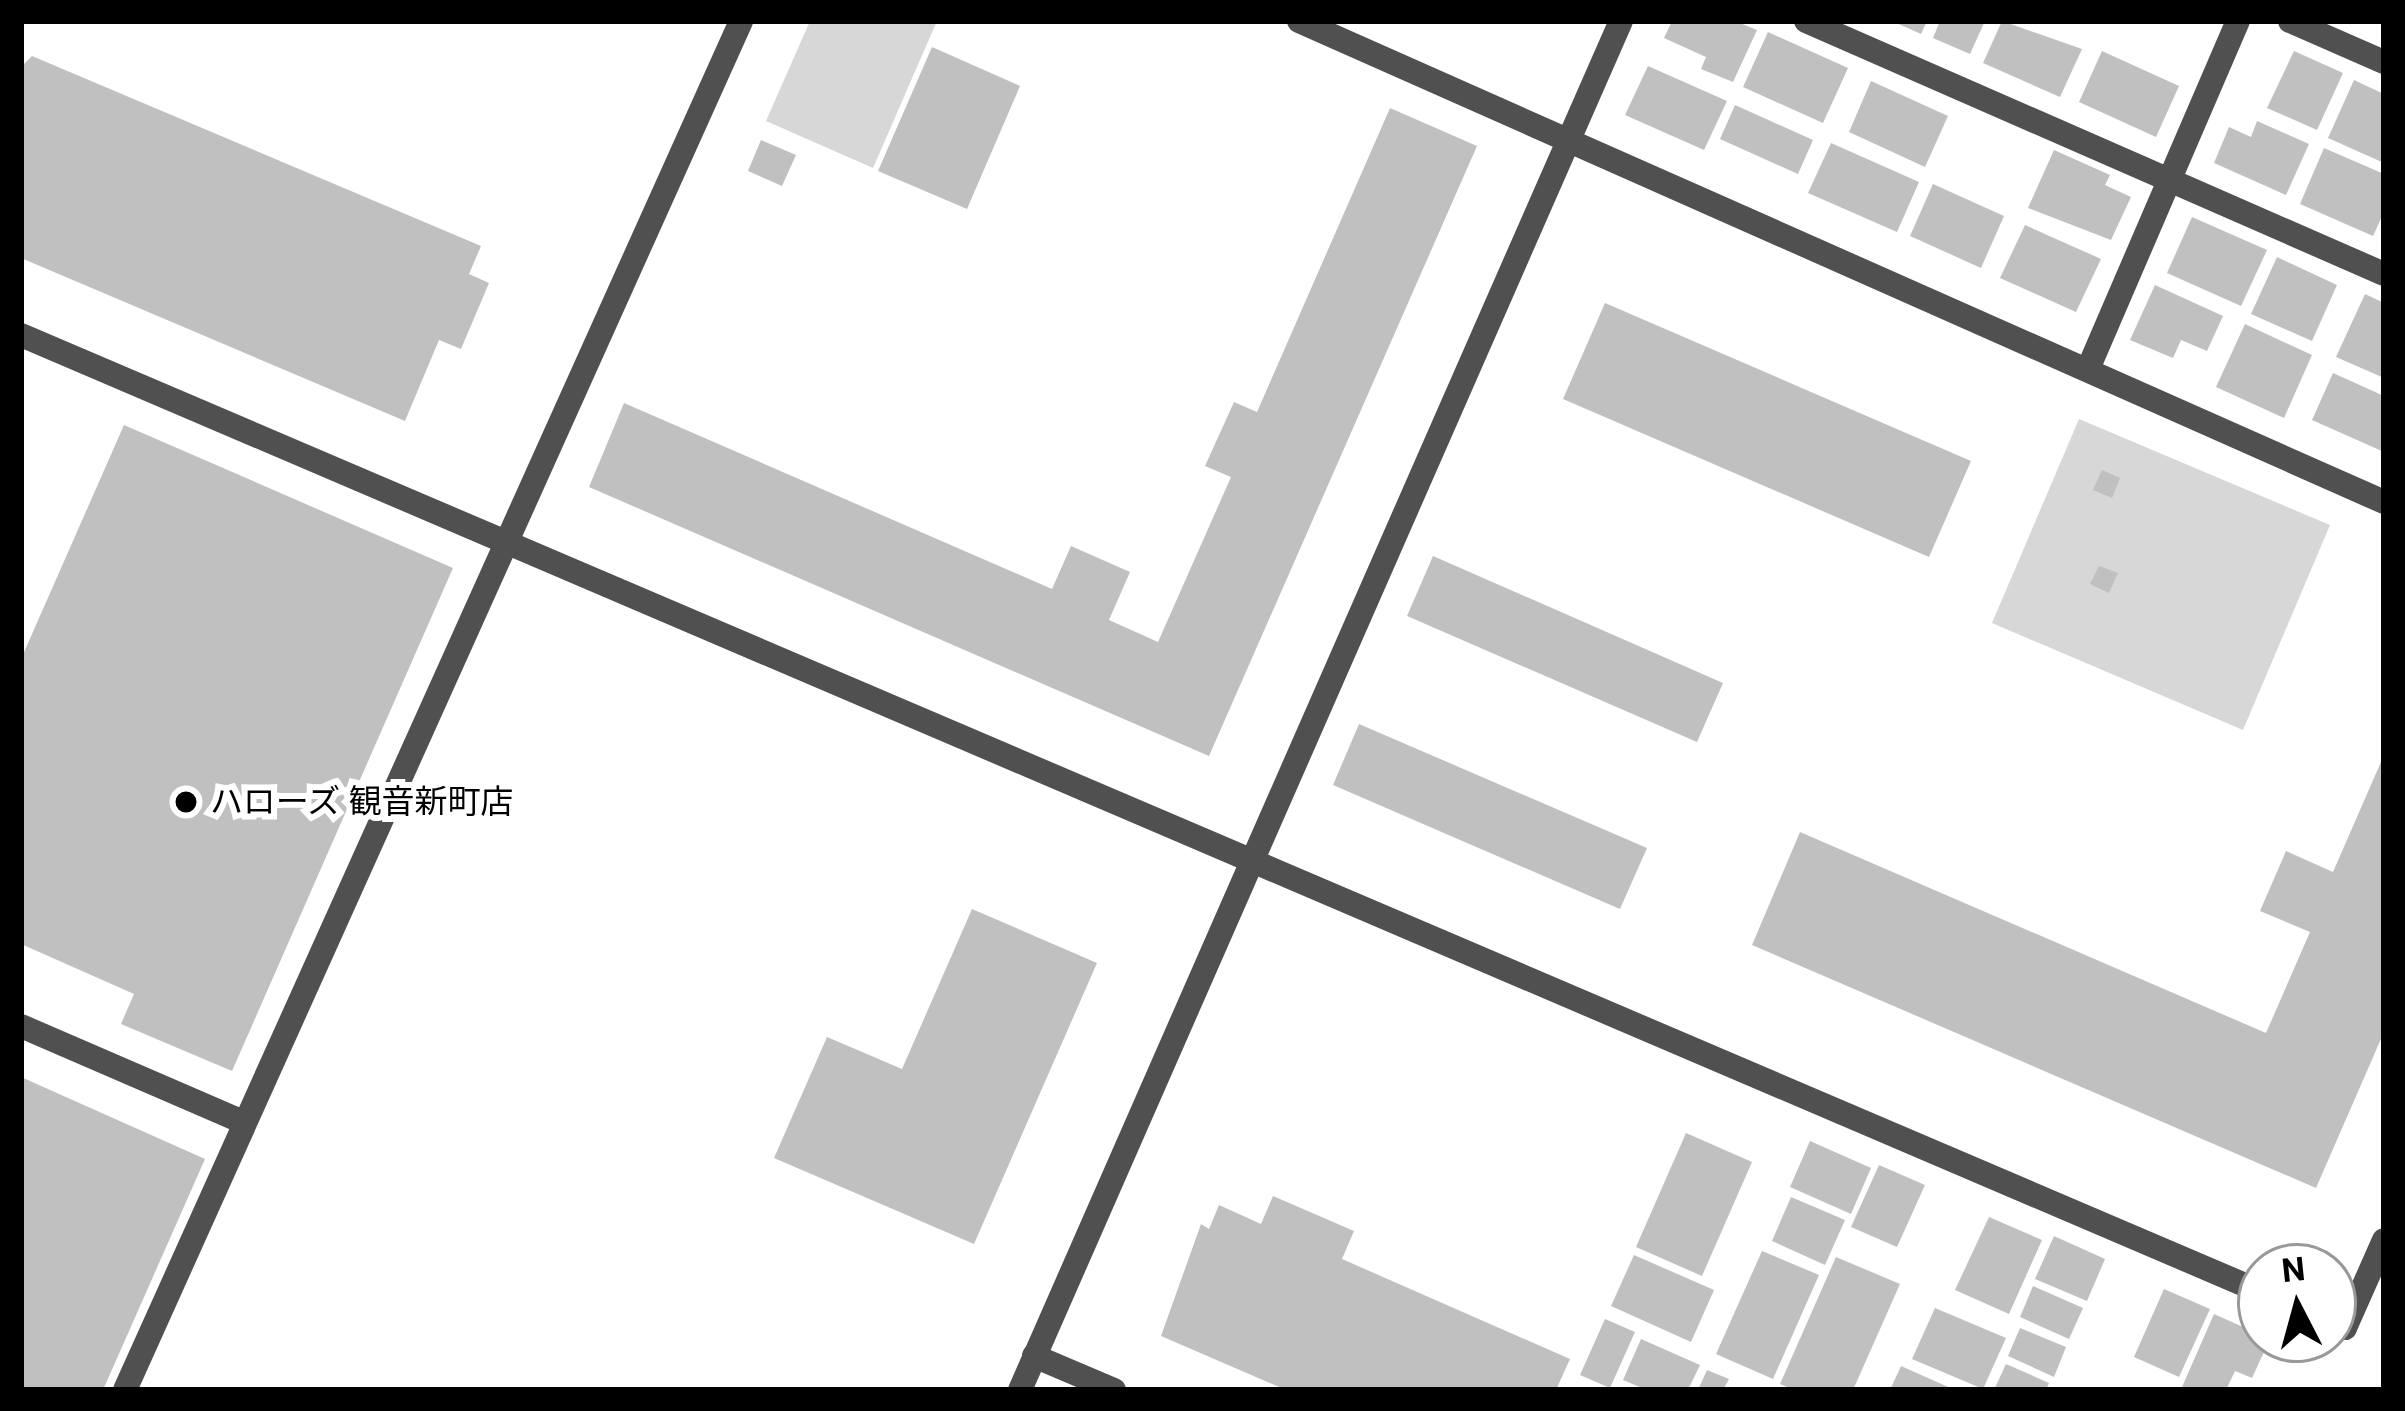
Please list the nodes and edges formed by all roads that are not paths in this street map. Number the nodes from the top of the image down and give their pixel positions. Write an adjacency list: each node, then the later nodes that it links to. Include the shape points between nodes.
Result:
1 (741, 21): 14 (street)
2 (1299, 21): 8 (street)
3 (1621, 21): 8 (street)
4 (1806, 21): 9 (street)
5 (2238, 21): 9 (street)
6 (2290, 21): 7 (street)
7 (2384, 62)
8 (1566, 138): 12 (street); 15 (street)
9 (2170, 178): 10 (street); 12 (street)
10 (2384, 274)
11 (21, 335): 14 (street)
12 (2088, 369): 13 (street)
13 (2384, 502)
14 (503, 544): 15 (street); 17 (street)
15 (1249, 858): 19 (street); 21 (street)
16 (21, 1025): 17 (street)
17 (243, 1122): 22 (street)
18 (2384, 1240): 20 (street)
19 (2237, 1282)
20 (2357, 1301)
21 (1034, 1356): 23 (street); 24 (street)
22 (125, 1390)
23 (1020, 1390)
24 (1114, 1390)

